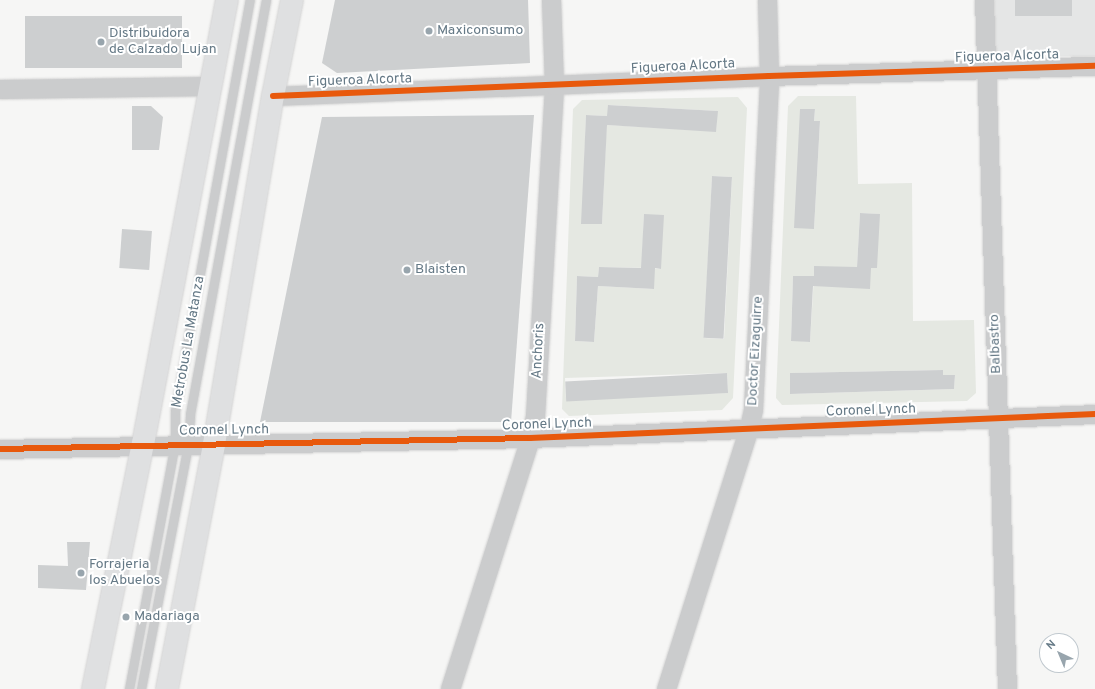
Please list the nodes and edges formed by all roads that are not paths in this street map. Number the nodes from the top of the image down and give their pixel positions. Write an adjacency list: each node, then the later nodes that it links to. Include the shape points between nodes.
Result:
1 (227, 0): 12 (highway)
2 (250, 0): 20 (lane, Metrobus La Matanza, via 175,411)
3 (266, 0): 20 (lane, Metrobus La Matanza, via 190,414)
4 (292, 0): 14 (highway)
5 (551, 0): 11 (street, Anchoris)
6 (767, 0): 10 (street, Doctor Eizaguirre)
7 (984, 0): 9 (street, Balbastro)
8 (1095, 66): 9 (street, Figueroa Alcorta)
9 (987, 70): 10 (street, Figueroa Alcorta); 16 (street, Balbastro)
10 (769, 76): 11 (street, Figueroa Alcorta); 17 (street, Doctor Eizaguirre, via 753,409)
11 (554, 85): 14 (street, Figueroa Alcorta); 18 (street, Anchoris, via 535,416)
12 (210, 86): 13 (street); 19 (highway)
13 (0, 89)
14 (273, 96): 21 (highway)
15 (1095, 414): 16 (street, Coronel Lynch)
16 (999, 417): 17 (street, Coronel Lynch); 29 (street, Balbastro)
17 (749, 428): 18 (street, Coronel Lynch); 28 (street, Doctor Eizaguirre)
18 (530, 438): 21 (street, Coronel Lynch); 27 (street, Anchoris)
19 (143, 444): 20 (street, Coronel Lynch); 22 (street, Coronel Lynch); 23 (highway)
20 (182, 444): 21 (street, Coronel Lynch); 24 (lane, Metrobus La Matanza); 25 (lane, Metrobus La Matanza)
21 (214, 444): 26 (highway)
22 (0, 449)
23 (92, 689)
24 (129, 689)
25 (141, 689)
26 (166, 689)
27 (450, 689)
28 (666, 689)
29 (1007, 689)

